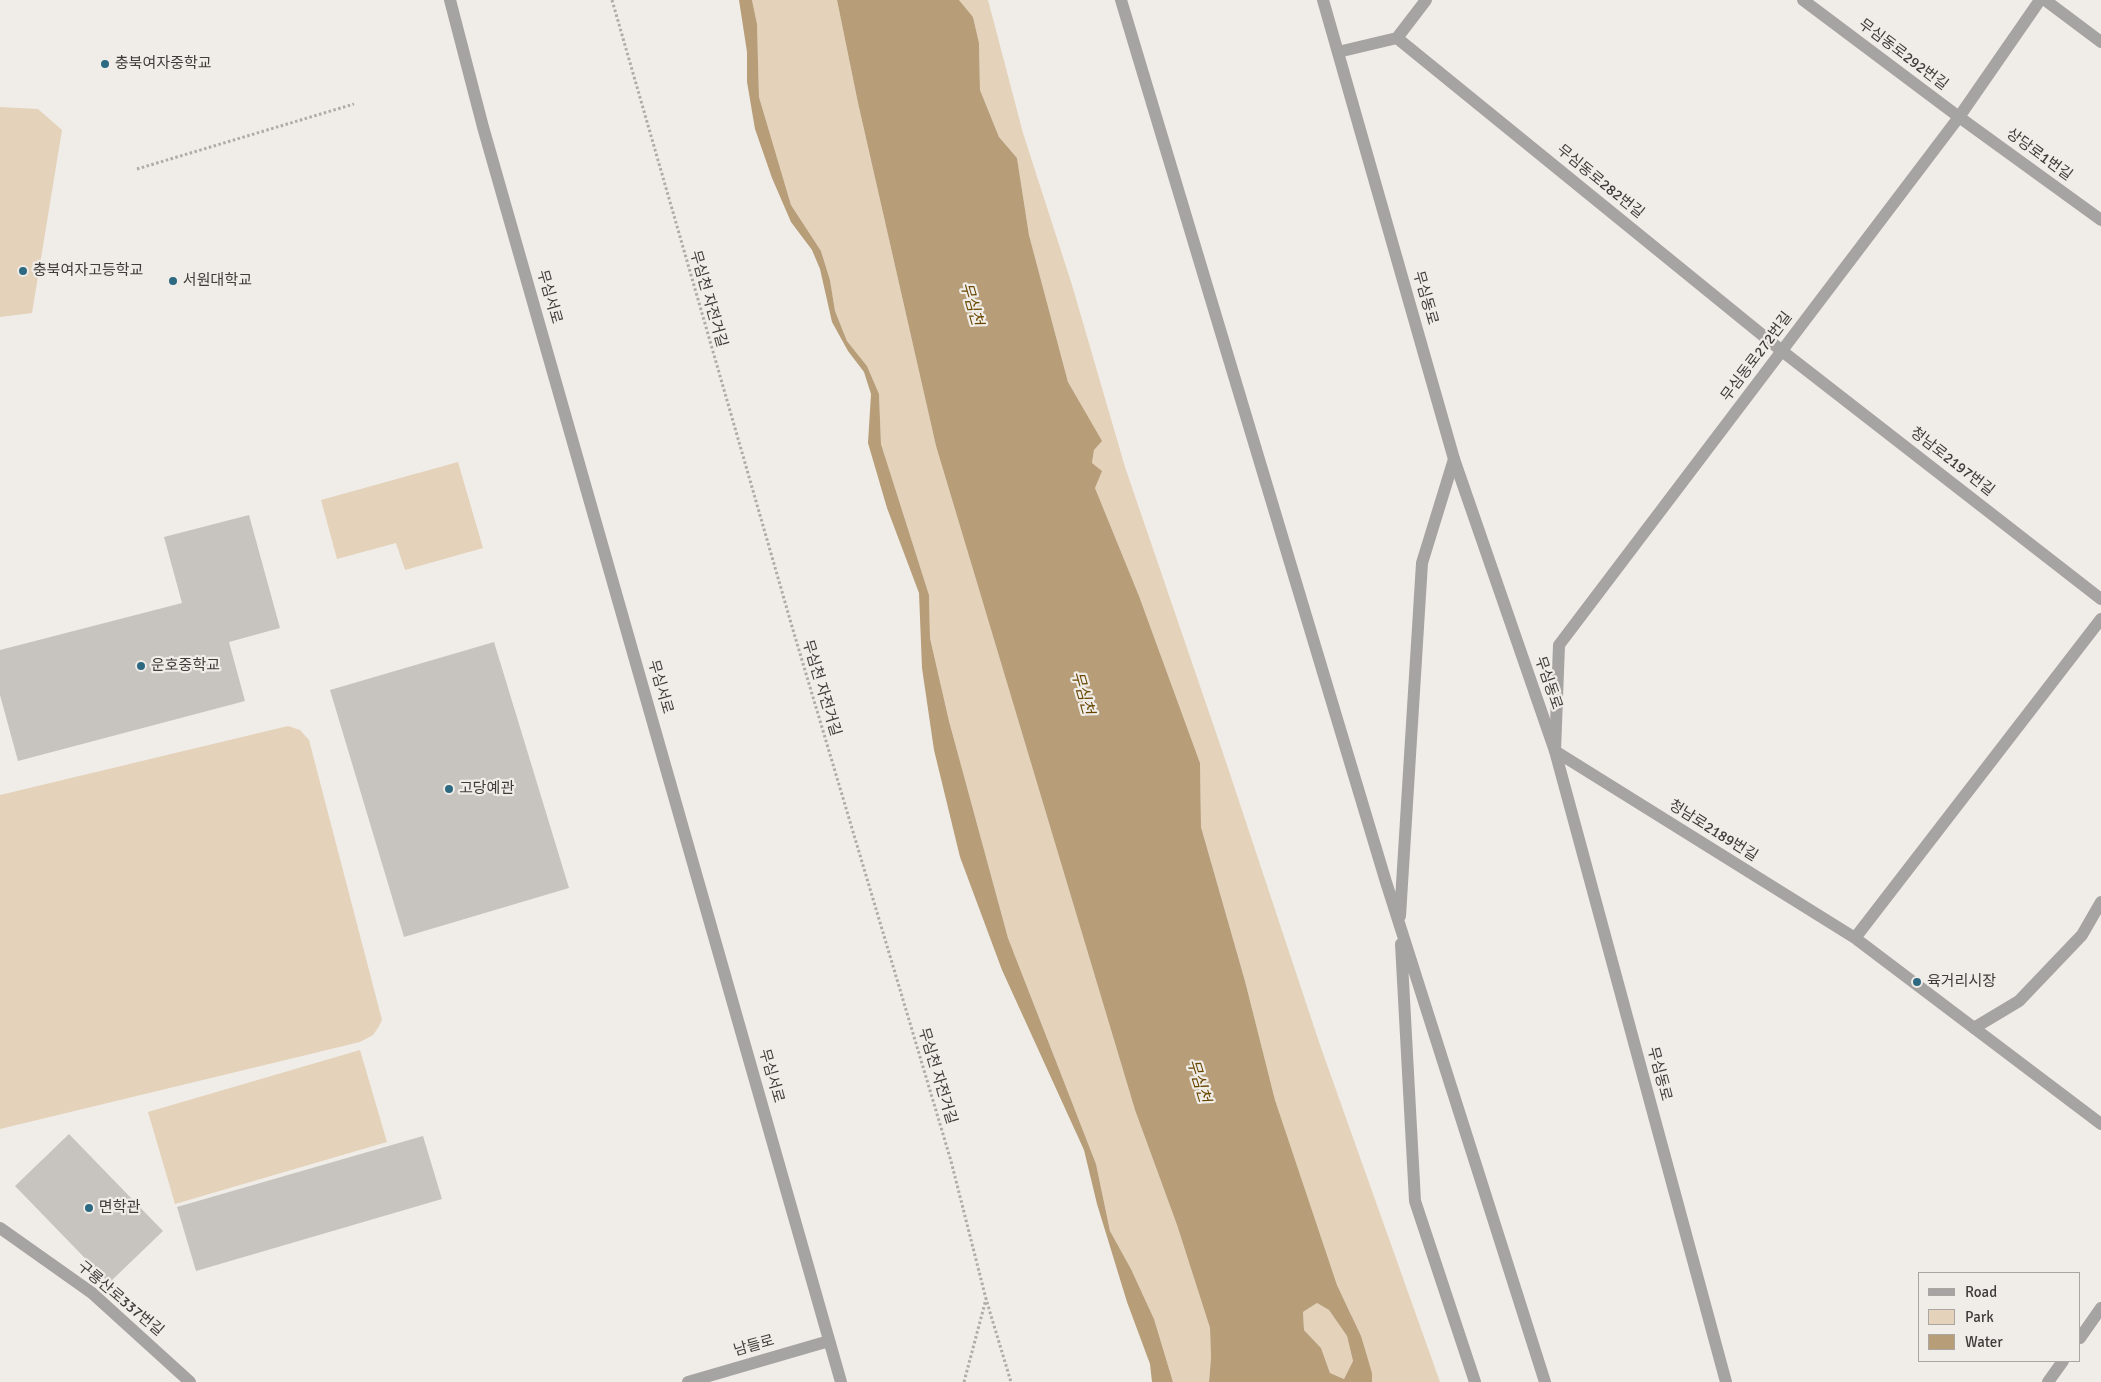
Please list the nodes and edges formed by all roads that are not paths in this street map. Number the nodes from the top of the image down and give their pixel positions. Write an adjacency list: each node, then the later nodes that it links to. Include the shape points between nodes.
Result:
1 (450, 0): 26 (street, 무심서로, via 483,126)
2 (1121, 0): 19 (street)
3 (1323, 0): 10 (street, 무심동로)
4 (1426, 0): 8 (street)
5 (1803, 0): 11 (street, 무심동로292번길)
6 (2040, 0): 11 (street, 무심동로272번길)
7 (2045, 0): 9 (street)
8 (1398, 38): 10 (street); 13 (street, 무심동로282번길)
9 (2101, 42)
10 (1338, 52): 14 (street, 무심동로)
11 (1958, 117): 12 (street, 상당로1번길); 13 (street, 무심동로272번길)
12 (2101, 220)
13 (1782, 351): 15 (street, 청남로2197번길); 17 (street, 무심동로272번길, via 1559,645)
14 (1454, 459): 17 (street, 무심동로); 19 (street, via 1422,563)
15 (2101, 599)
16 (2101, 619): 20 (street)
17 (1554, 751): 20 (street, 청남로2189번길); 33 (street, 무심동로)
18 (2101, 902): 21 (street, via 2082,935 2019,1001)
19 (1400, 925): 31 (street, via 1414,1202); 32 (street)
20 (1855, 938): 21 (street, 청남로2189번길)
21 (1974, 1028): 22 (street, 청남로2189번길)
22 (2101, 1124)
23 (0, 1228): 28 (street, 구룡산로337번길, via 92,1293)
24 (2101, 1308): 25 (street)
25 (2081, 1337)
26 (829, 1341): 29 (street, 남들로); 30 (street, 무심서로)
27 (2062, 1362): 34 (street)
28 (190, 1382)
29 (688, 1382)
30 (841, 1382)
31 (1475, 1382)
32 (1544, 1382)
33 (1726, 1382)
34 (2048, 1382)

